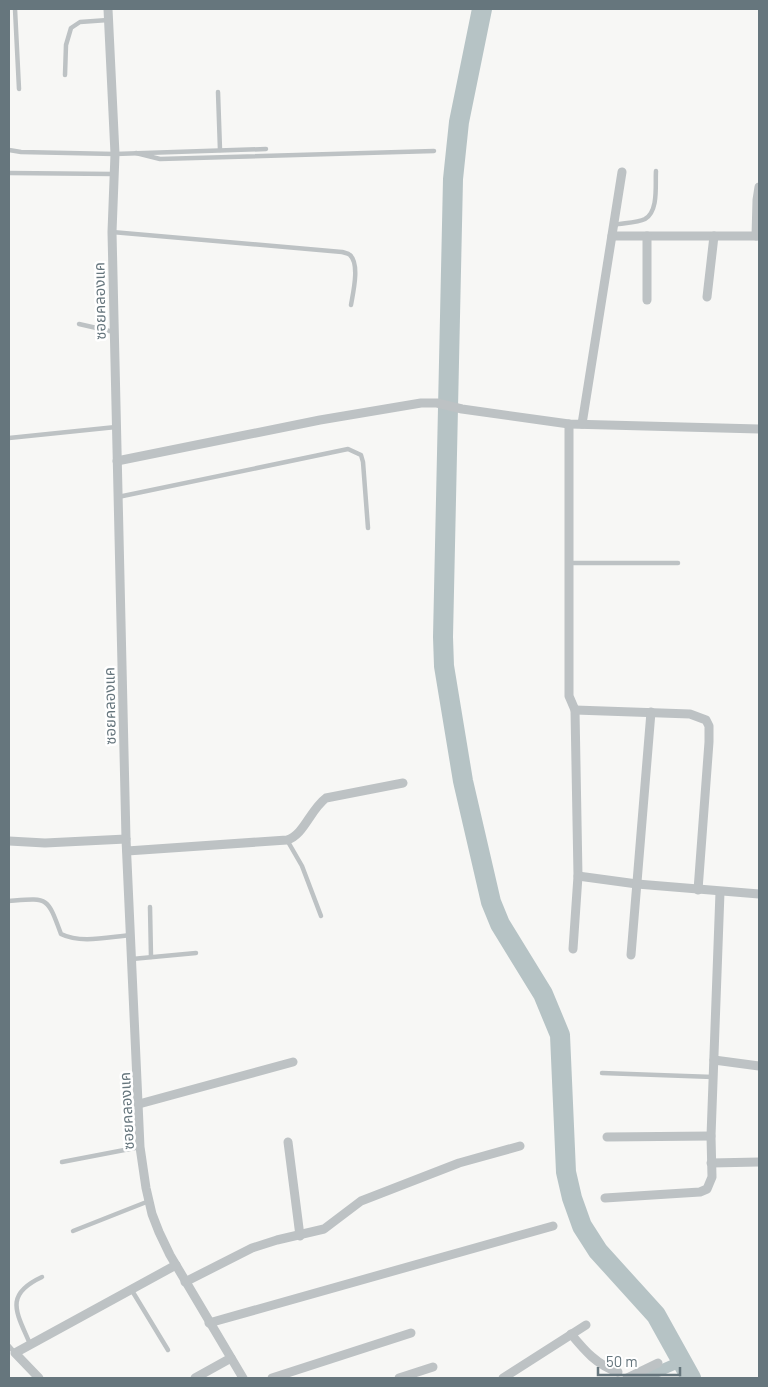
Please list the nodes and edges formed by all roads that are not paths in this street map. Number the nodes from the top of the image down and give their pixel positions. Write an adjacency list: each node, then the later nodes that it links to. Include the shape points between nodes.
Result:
1 (15, 9): 5 (lane)
2 (108, 9): 3 (street, ซอยคลองแค)
3 (108, 20): 4 (lane, via 80,22 71,28); 12 (street, ซอยคลองแค)
4 (64, 75)
5 (19, 89)
6 (218, 92): 9 (lane)
7 (266, 149): 9 (lane)
8 (9, 150): 12 (lane)
9 (220, 150): 11 (lane)
10 (434, 151): 11 (lane, via 160,159)
11 (136, 153): 12 (lane)
12 (115, 154): 16 (street, ซอยคลองแค)
13 (656, 171): 18 (lane, via 650,215 643,220)
14 (622, 172): 18 (street)
15 (9, 173): 16 (lane)
16 (113, 174): 19 (street, ซอยคลองแค)
17 (759, 188): 23 (street)
18 (614, 225): 20 (street)
19 (112, 232): 26 (lane, via 342,252 350,255 354,264); 28 (street, ซอยคลองแค)
20 (612, 236): 21 (street); 30 (street)
21 (647, 236): 22 (street); 25 (street)
22 (714, 236): 23 (street); 24 (street)
23 (758, 236)
24 (707, 297)
25 (647, 300)
26 (351, 304)
27 (79, 324): 28 (lane)
28 (114, 332): 31 (street, ซอยคลองแค)
29 (570, 424): 30 (street); 34 (street, via 437,403 411,404); 37 (street)
30 (582, 424): 32 (street)
31 (116, 427): 33 (lane); 34 (street, ซอยคลองแค)
32 (759, 429)
33 (9, 438)
34 (117, 461): 35 (street, ซอยคลองแค)
35 (118, 497): 36 (lane, via 348,449 361,455 363,462); 42 (street, ซอยคลองแค)
36 (368, 528)
37 (569, 563): 38 (lane); 39 (street, via 569,696)
38 (678, 563)
39 (575, 710): 40 (street); 46 (street)
40 (651, 712): 47 (street); 48 (street, via 690,714 706,720 709,726)
41 (403, 783): 43 (street, via 326,798 318,804 297,835)
42 (126, 838): 44 (street, via 45,843); 45 (street, ซอยคลองแค)
43 (287, 840): 45 (street); 53 (lane, via 302,866)
44 (9, 841)
45 (127, 851): 54 (street, ซอยคลองแค)
46 (578, 876): 47 (street); 55 (street)
47 (637, 884): 48 (street); 57 (street)
48 (698, 890): 49 (street)
49 (720, 892): 50 (street); 60 (street)
50 (759, 894)
51 (9, 901): 54 (lane, via 38,899 47,903 61,934 69,938)
52 (150, 907): 58 (lane)
53 (321, 916)
54 (130, 935): 59 (street, ซอยคลองแค)
55 (573, 949)
56 (196, 953): 58 (lane)
57 (631, 955)
58 (151, 957): 59 (lane)
59 (131, 959): 65 (street, ซอยคลองแค)
60 (714, 1060): 62 (street); 64 (street)
61 (293, 1062): 65 (street)
62 (759, 1066)
63 (602, 1073): 64 (lane)
64 (714, 1077): 66 (street)
65 (139, 1104): 70 (street, ซอยคลองแค)
66 (711, 1136): 67 (street); 73 (street)
67 (607, 1137)
68 (288, 1142): 78 (street)
69 (520, 1146): 78 (street, via 459,1163 361,1201 324,1230)
70 (140, 1147): 71 (lane); 75 (street, ซอยคลองแค)
71 (62, 1162)
72 (759, 1162): 73 (street)
73 (712, 1164): 74 (street, via 712,1177 707,1189 700,1192)
74 (605, 1198)
75 (149, 1202): 77 (lane); 79 (street, ซอยคลองแค, via 159,1232)
76 (553, 1226): 83 (street)
77 (73, 1231)
78 (300, 1236): 81 (street, via 252,1248)
79 (176, 1265): 81 (street, ซอยคลองแค); 82 (street)
80 (42, 1277): 87 (lane, via 20,1292 16,1304)
81 (185, 1282): 83 (street, ซอยคลองแค)
82 (131, 1289): 87 (street); 89 (lane)
83 (209, 1323): 90 (street, ซอยคลองแค)
84 (586, 1324): 86 (street)
85 (412, 1333): 97 (street)
86 (571, 1334): 93 (street, via 598,1362); 99 (street)
87 (30, 1344): 88 (street)
88 (12, 1350): 94 (street)
89 (168, 1350)
90 (231, 1358): 95 (street); 96 (street, ซอยคลองแค)
91 (658, 1363): 100 (street)
92 (433, 1367): 98 (street)
93 (618, 1372)
94 (39, 1378)
95 (195, 1378)
96 (243, 1378)
97 (272, 1378)
98 (399, 1378)
99 (503, 1378)
100 (627, 1378)

